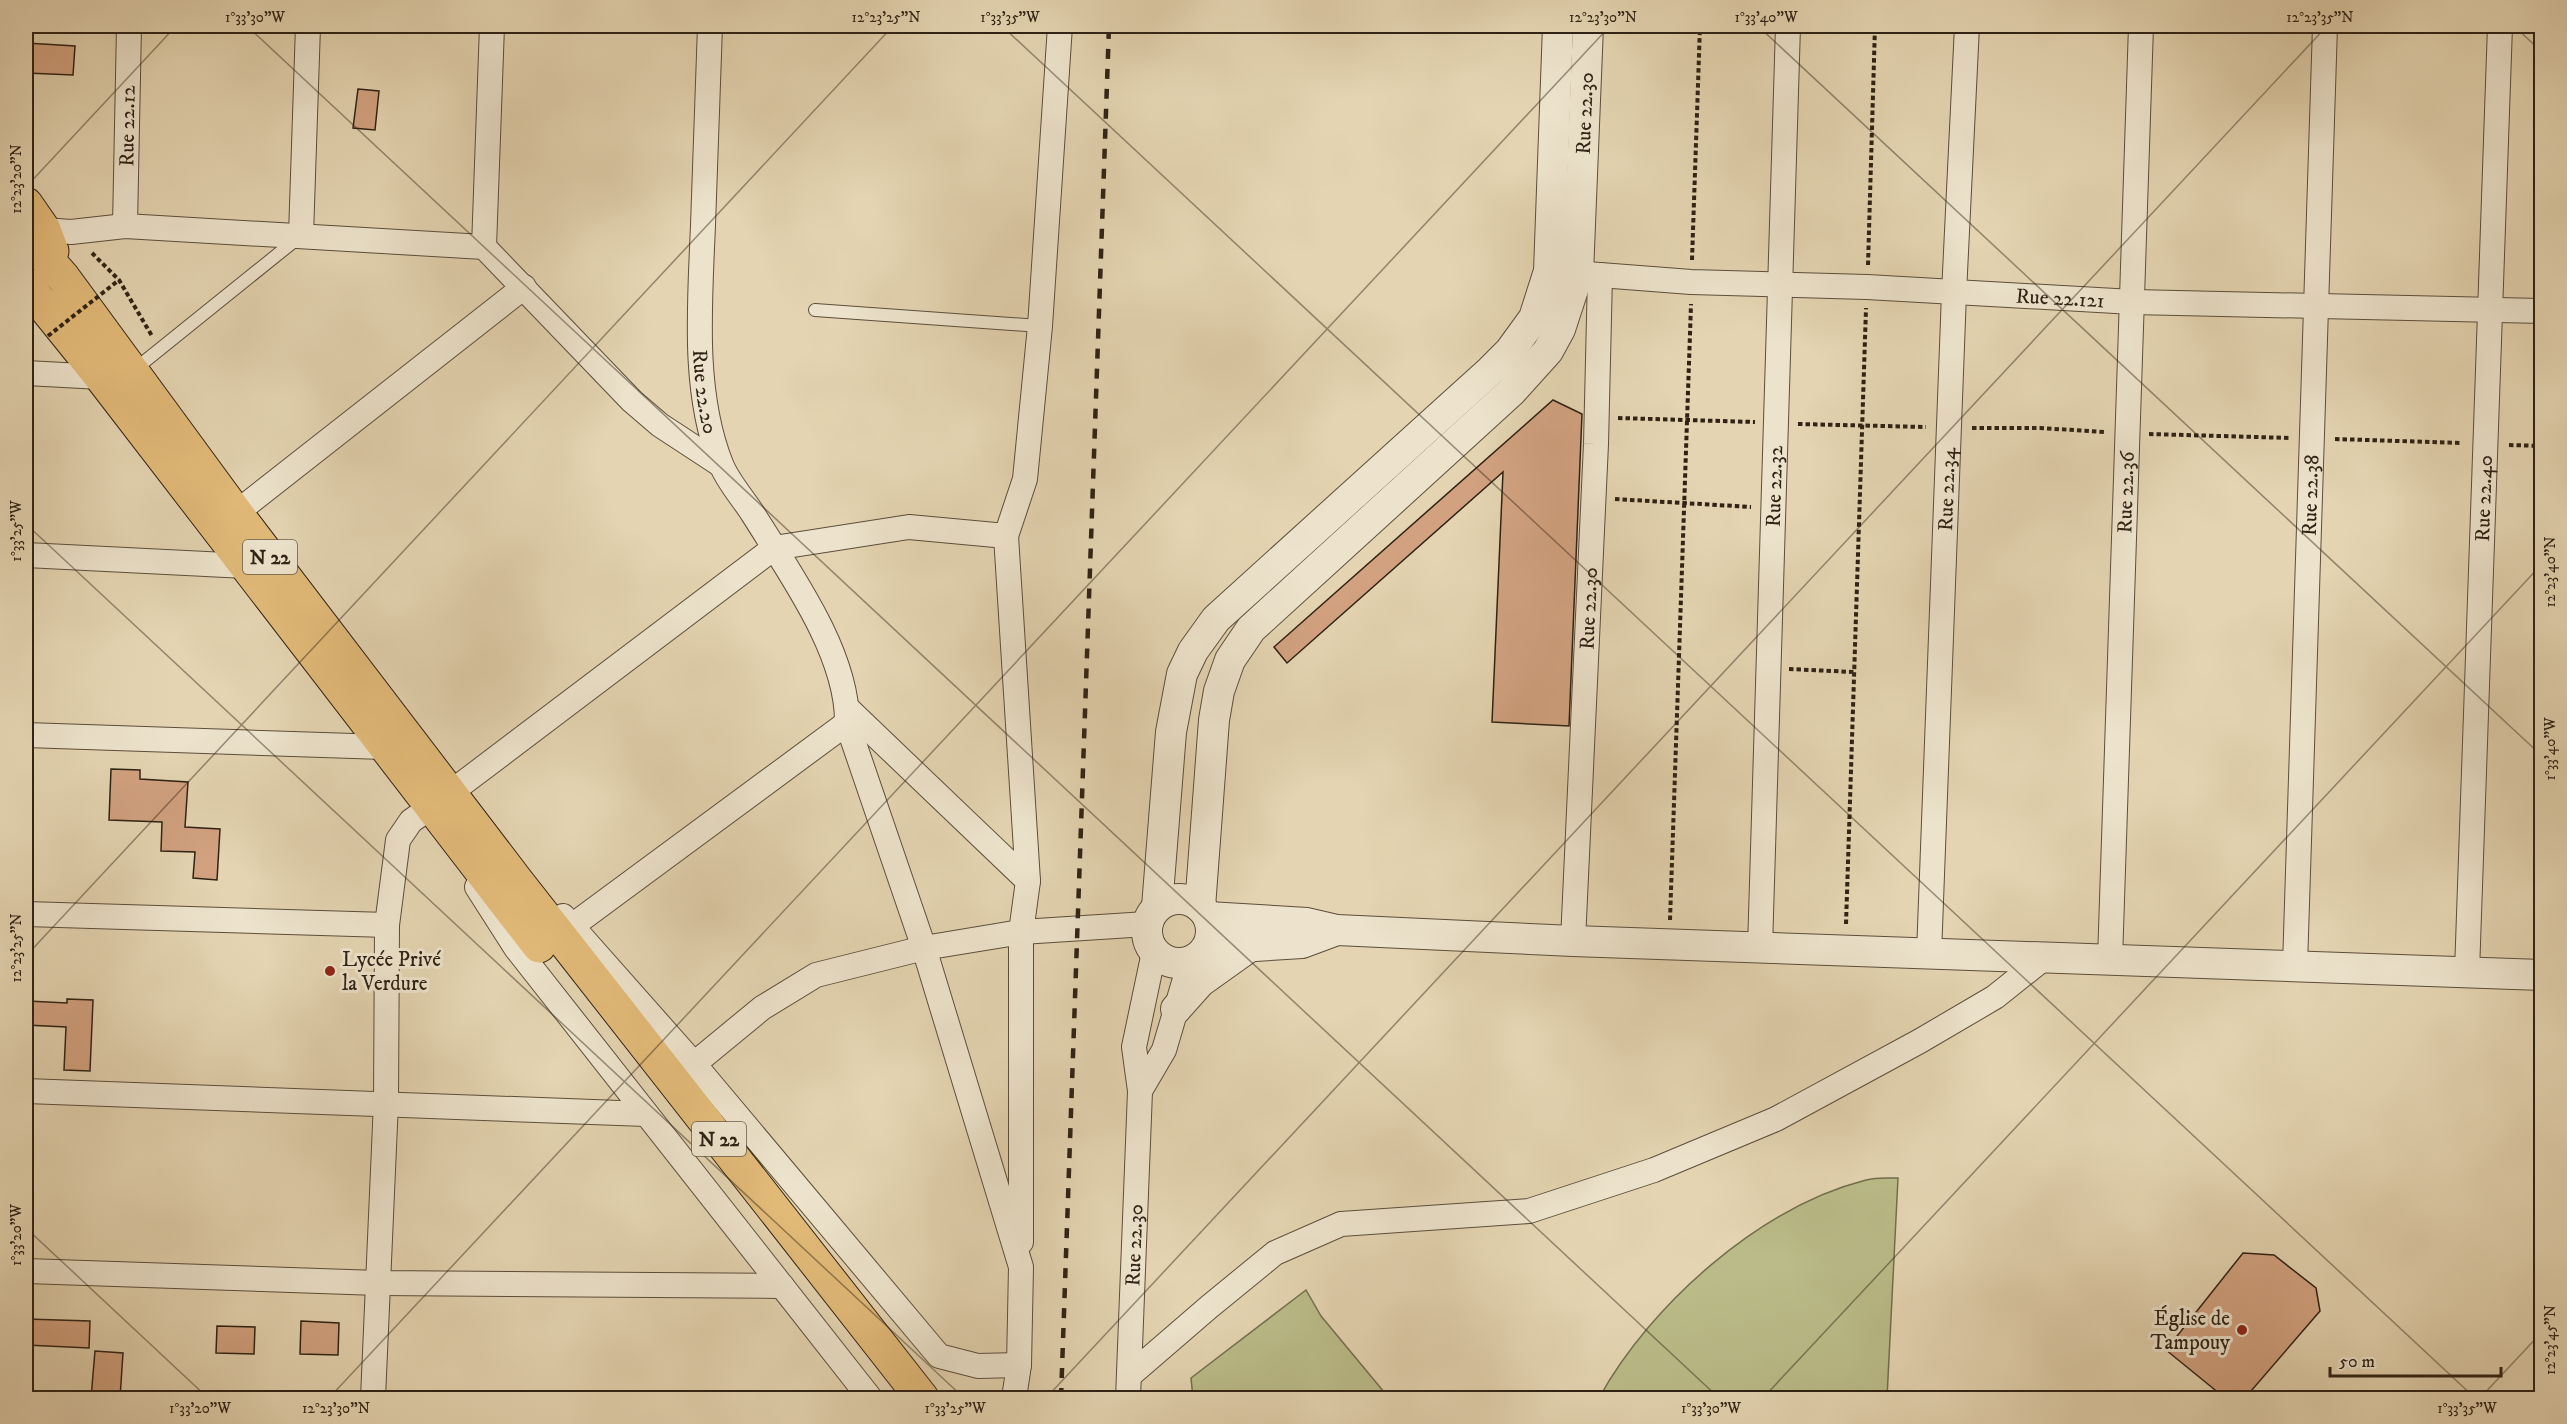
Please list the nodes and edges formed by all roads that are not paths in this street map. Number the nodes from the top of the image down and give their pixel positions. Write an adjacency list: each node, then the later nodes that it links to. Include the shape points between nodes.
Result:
1 (129, 26): 14 (street, Rue 22.12)
2 (308, 26): 15 (street)
3 (492, 26): 16 (street)
4 (710, 26): 30 (street, Rue 22.20, via 701,369)
5 (1060, 26): 27 (street)
6 (1558, 26): 17 (street, Rue 22.30)
7 (1588, 26): 17 (street, Rue 22.30)
8 (1788, 26): 18 (street, Rue 22.32)
9 (1967, 26): 21 (street, Rue 22.34)
10 (2141, 26): 22 (street, Rue 22.36)
11 (2325, 26): 23 (street, Rue 22.38)
12 (2500, 26): 24 (street, Rue 22.40)
13 (42, 225): 14 (street); 29 (main road, N 22, via 63,278)
14 (125, 226): 15 (street)
15 (301, 235): 16 (street); 29 (lane, via 161,349)
16 (484, 247): 19 (street)
17 (1575, 273): 18 (street, Rue 22.121); 41 (street, via 1560,329 1532,370 1251,629 1230,660 1214,720); 43 (street, via 1510,351 1216,619 1193,651 1182,674 1171,732); 48 (street, Rue 22.30, via 1596,417)
18 (1780, 285): 21 (street, Rue 22.121); 51 (street, Rue 22.32)
19 (524, 287): 30 (street, via 632,401 660,425); 31 (street)
20 (30, 291): 29 (main road, N 22)
21 (1954, 293): 22 (street, Rue 22.121); 53 (street, Rue 22.34)
22 (2133, 302): 23 (street, Rue 22.121); 56 (street, Rue 22.36)
23 (2316, 305): 24 (street, Rue 22.121); 57 (street, Rue 22.38)
24 (2490, 309): 26 (street, Rue 22.121); 58 (street, Rue 22.40)
25 (815, 310): 27 (lane)
26 (2541, 310)
27 (1040, 326): 32 (street, via 1025,479)
28 (26, 373): 29 (street)
29 (117, 374): 31 (main road, N 22); 35 (main road, N 22)
30 (721, 465): 33 (street, Rue 22.20)
31 (236, 513): 39 (main road, N 22)
32 (1006, 536): 33 (street, via 909,527); 40 (street)
33 (774, 548): 36 (street, Rue 22.20, via 832,654); 39 (street)
34 (26, 555): 35 (street)
35 (246, 566): 38 (main road, N 22)
36 (847, 716): 40 (street); 45 (street); 50 (street, Rue 22.20)
37 (26, 735): 38 (street)
38 (384, 747): 39 (main road, N 22)
39 (441, 800): 44 (street, via 411,821 398,840); 45 (street, via 523,866); 65 (street, via 490,908 516,948); 74 (main road, N 22); 75 (main road, N 22)
40 (1028, 881): 47 (street)
41 (1204, 912): 43 (street, via 1184,899 1165,902); 46 (street); 54 (street, via 1211,934)
42 (26, 914): 44 (street)
43 (1152, 915): 47 (street); 52 (street, via 1149,944)
44 (387, 925): 64 (street)
45 (572, 926): 61 (street)
46 (1337, 930): 48 (street); 49 (street, via 1302,943)
47 (1021, 932): 50 (street); 66 (street)
48 (1574, 941): 51 (street)
49 (1250, 946): 54 (street); 60 (street, via 1200,982)
50 (924, 948): 61 (street, via 816,975 762,1008); 66 (street, Rue 22.20)
51 (1760, 948): 53 (street)
52 (1154, 952): 54 (street, via 1170,963); 63 (street, Rue 22.30, via 1134,1047)
53 (1929, 954): 55 (street)
54 (1198, 956): 60 (street)
55 (2044, 958): 56 (street); 71 (street, via 1995,997 1920,1041 1776,1119 1654,1170 1529,1211 1341,1224 1275,1253 1209,1307)
56 (2110, 960): 57 (street)
57 (2295, 966): 58 (street)
58 (2467, 972): 59 (street)
59 (2541, 975)
60 (1176, 1009): 63 (street, via 1164,1050)
61 (694, 1064): 70 (street, via 939,1356 978,1366)
62 (26, 1091): 64 (street)
63 (1140, 1091): 71 (street, Rue 22.30)
64 (386, 1102): 65 (street); 68 (street)
65 (646, 1114): 69 (street)
66 (1021, 1266): 70 (street)
67 (26, 1271): 68 (street)
68 (378, 1283): 69 (street); 72 (street)
69 (782, 1286): 73 (street)
70 (1019, 1365): 76 (street)
71 (1129, 1387)
72 (373, 1398)
73 (870, 1398)
74 (898, 1398)
75 (922, 1398)
76 (1014, 1398)

